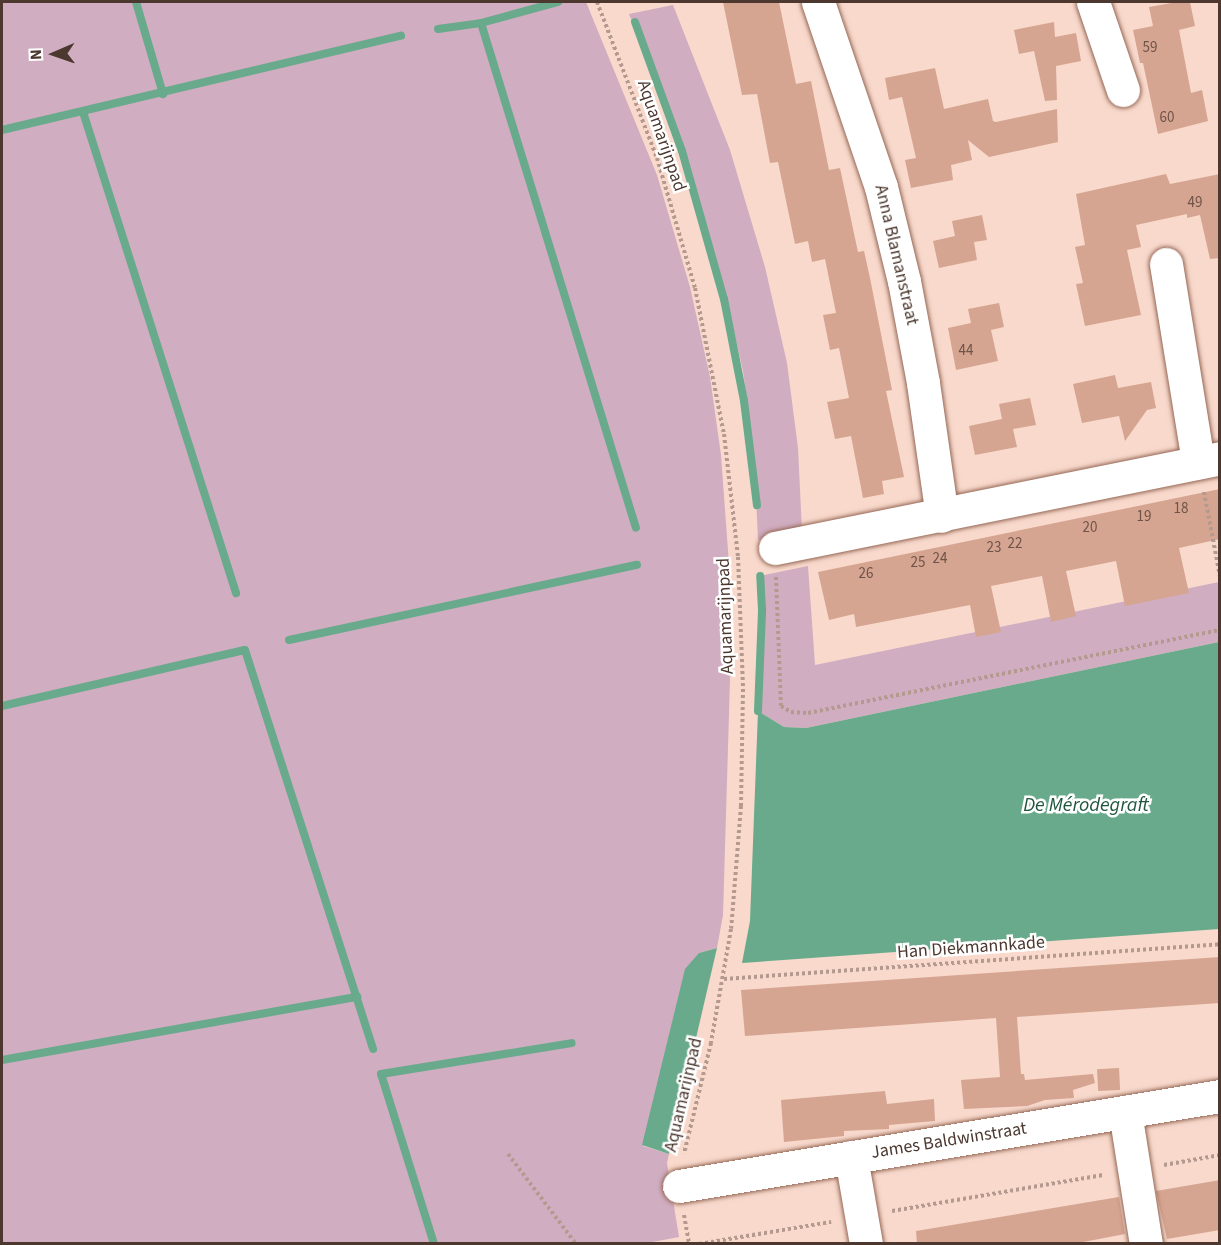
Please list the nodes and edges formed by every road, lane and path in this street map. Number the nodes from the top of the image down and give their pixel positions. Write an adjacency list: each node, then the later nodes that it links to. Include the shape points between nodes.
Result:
1 (597, 2): 12 (path, Aquamarijnpad, via 657,158 695,288 723,434 738,557 743,689 741,806)
2 (818, 2): 7 (street, Anna Blamanstraat, via 881,187 904,281)
3 (1093, 2): 4 (street)
4 (1123, 90)
5 (1166, 264): 6 (street)
6 (1209, 460): 7 (street); 9 (path)
7 (942, 516): 8 (street)
8 (775, 548): 10 (path, via 781,706 791,712 808,713)
9 (1220, 577)
10 (1220, 630)
11 (1220, 944): 12 (path, Han Diekmannkade)
12 (724, 979): 19 (path, Aquamarijnpad)
13 (1220, 1096): 14 (street, James Baldwinstraat)
14 (1125, 1112): 17 (street, James Baldwinstraat); 18 (street)
15 (508, 1154): 21 (path)
16 (1220, 1155): 18 (path)
17 (851, 1157): 19 (street, James Baldwinstraat); 20 (street)
18 (1133, 1170): 20 (path); 24 (street)
19 (679, 1186): 22 (path, Aquamarijnpad)
20 (864, 1230): 23 (path)
21 (576, 1244)
22 (688, 1244)
23 (699, 1244)
24 (1146, 1244)

